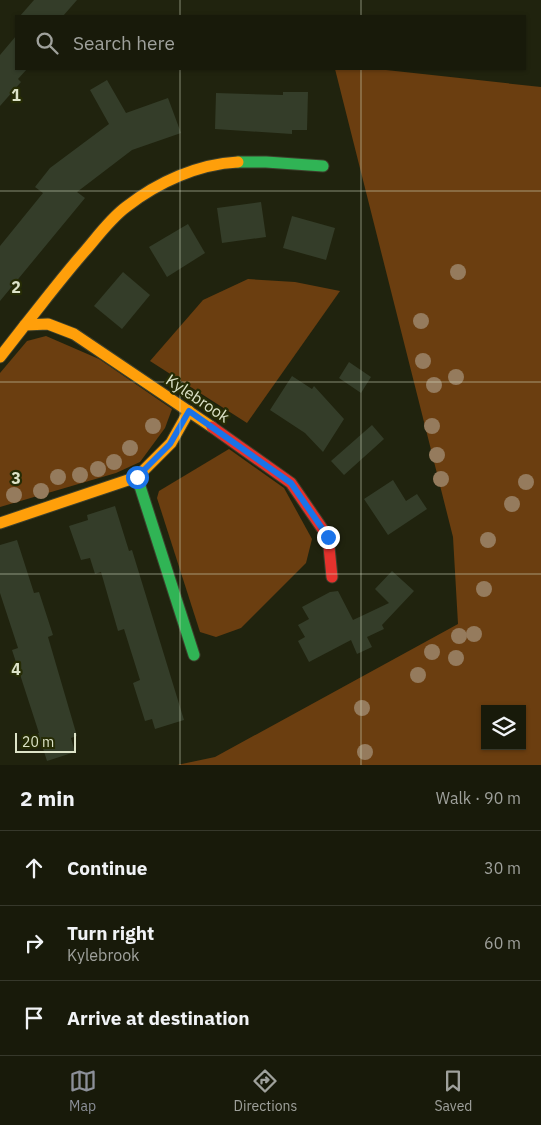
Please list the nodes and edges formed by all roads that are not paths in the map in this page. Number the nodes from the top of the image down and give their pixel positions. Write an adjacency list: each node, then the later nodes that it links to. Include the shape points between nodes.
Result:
1 (323, 166): 2 (street, via 275,162 210,166 149,192 126,207 105,228)
2 (25, 325): 3 (street); 4 (street, Kylebrook, via 48,324 74,334)
3 (0, 357)
4 (189, 411): 5 (street, via 170,444); 7 (street, Kylebrook, via 291,483 328,537)
5 (137, 477): 6 (street); 8 (street)
6 (0, 523)
7 (332, 577)
8 (194, 655)

